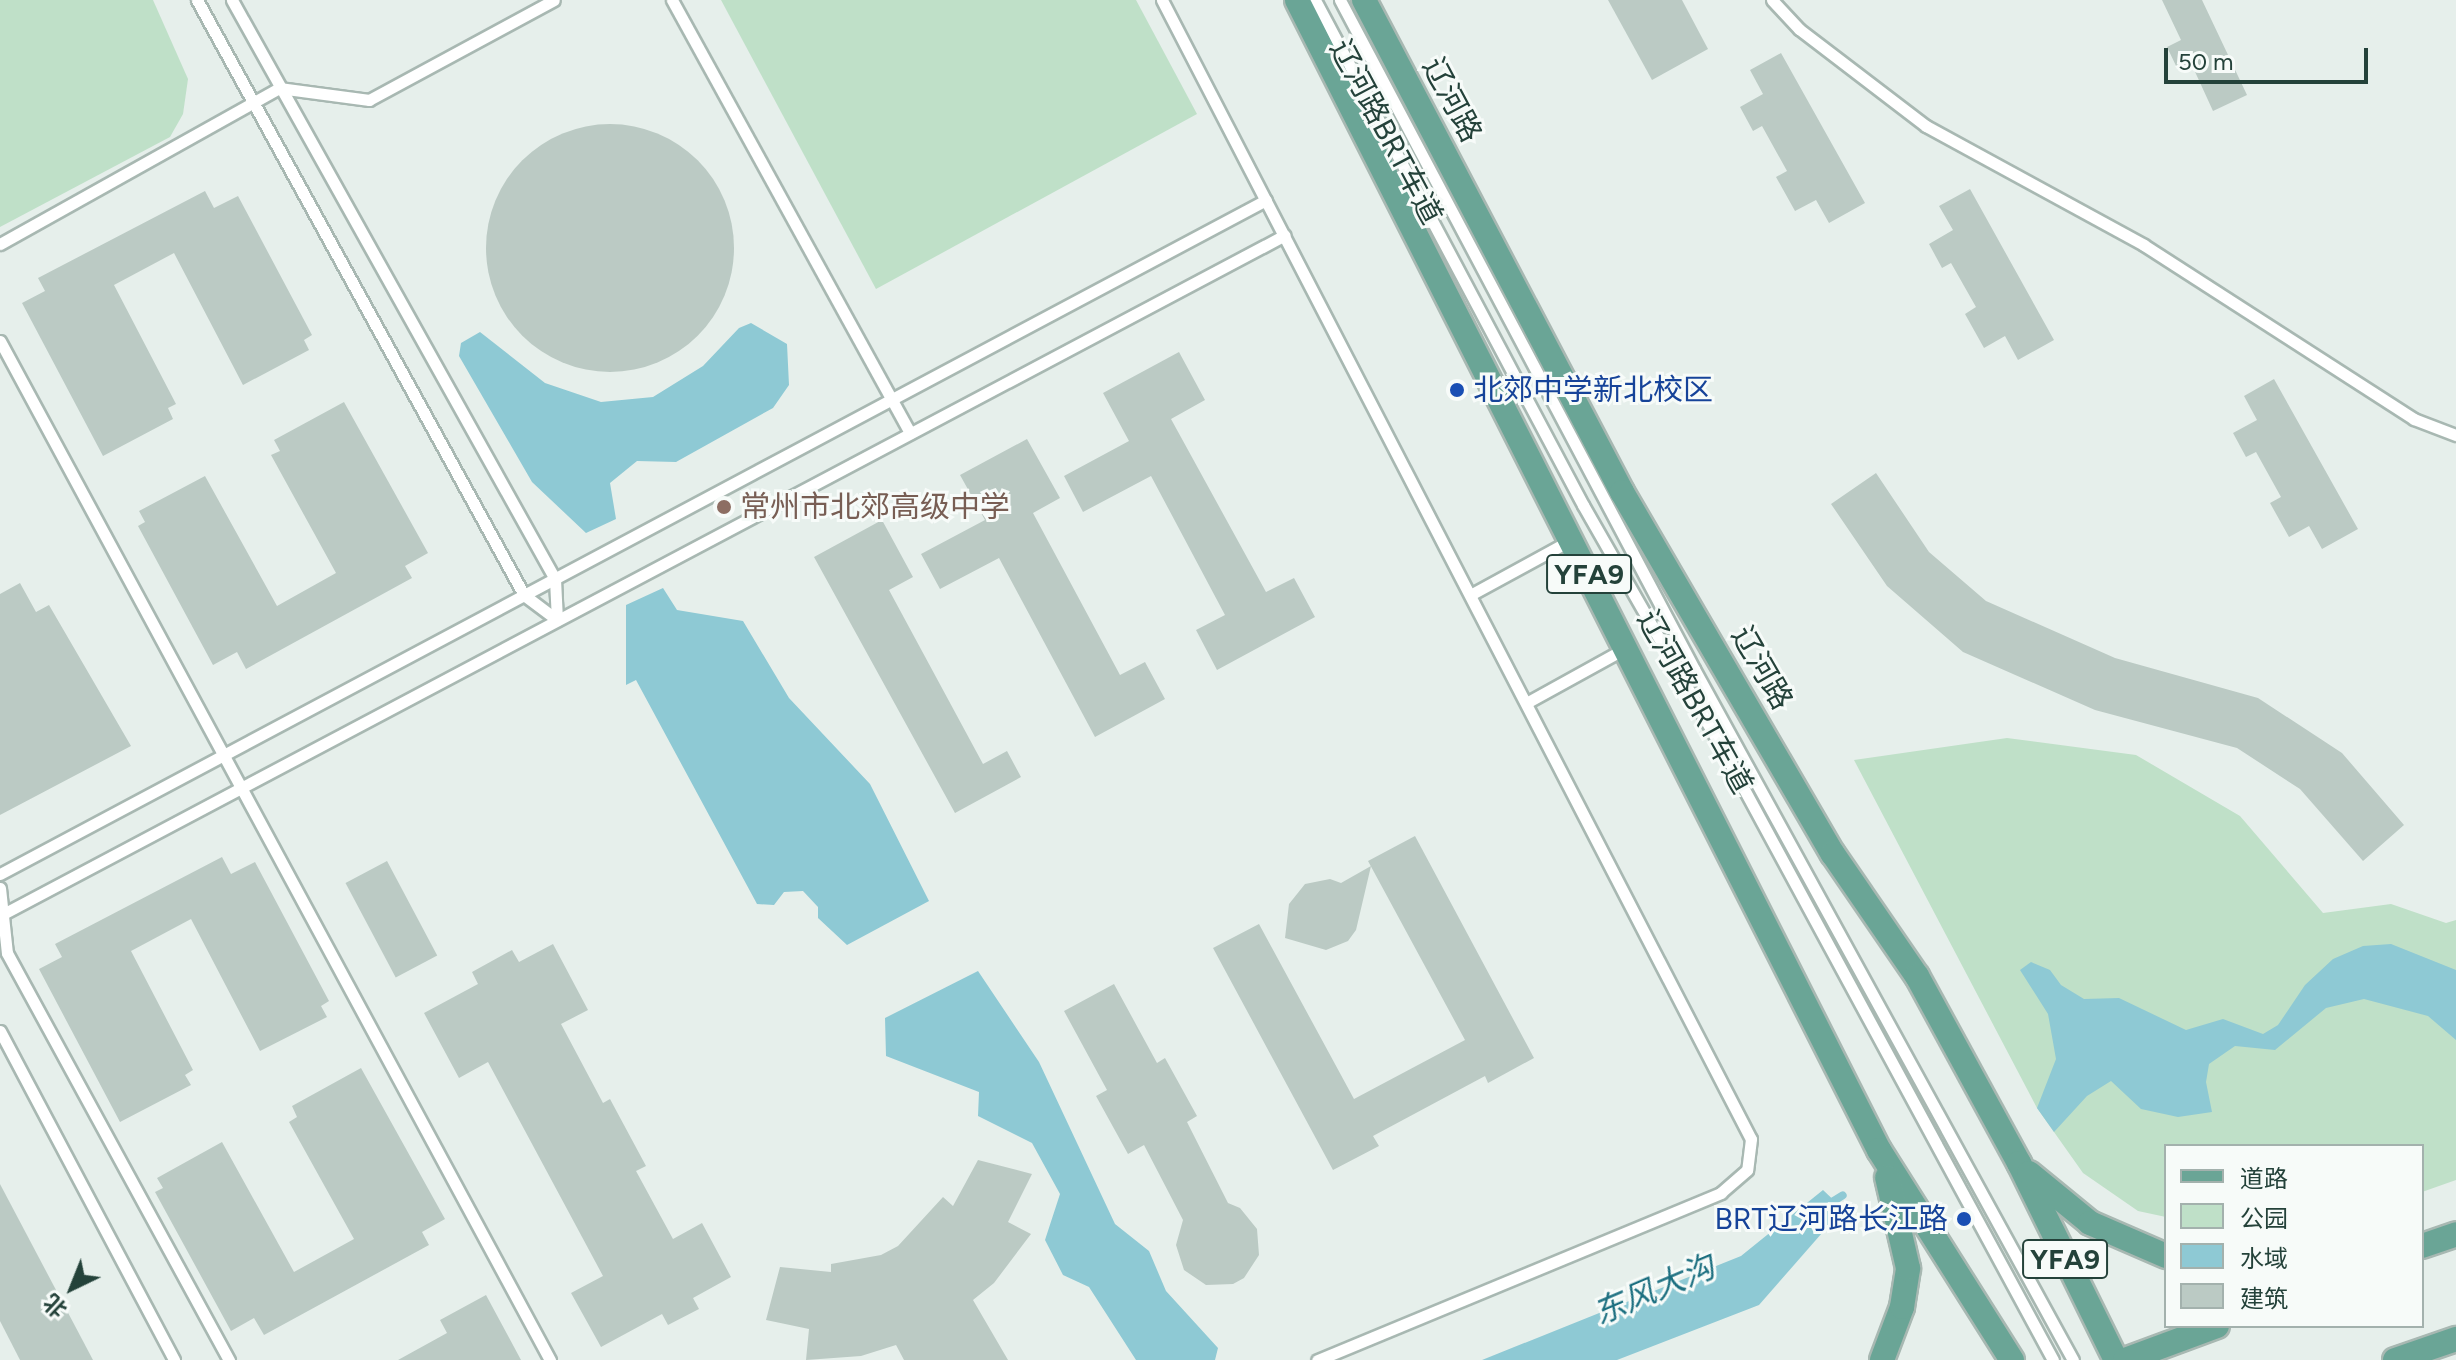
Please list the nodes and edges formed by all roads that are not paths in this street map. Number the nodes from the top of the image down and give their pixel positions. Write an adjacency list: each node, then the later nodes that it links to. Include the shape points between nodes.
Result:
1 (197, 0): 12 (lane)
2 (232, 0): 11 (lane)
3 (554, 0): 11 (lane, via 369,100)
4 (672, 0): 17 (lane)
5 (1162, 0): 13 (lane)
6 (1297, 0): 20 (main road, YFA9)
7 (1315, 0): 47 (lane, 辽河路BRT车道, via 1583,505 1931,1129)
8 (1340, 0): 48 (lane, 辽河路BRT车道, via 1694,669)
9 (1364, 0): 33 (main road, 辽河路 / YFA9, via 1622,492 1833,854 1917,976)
10 (1772, 0): 19 (lane, via 1799,29 1926,126 2144,245 2414,419)
11 (279, 88): 12 (lane); 21 (lane)
12 (252, 103): 15 (lane); 23 (lane)
13 (1266, 200): 14 (lane); 17 (lane)
14 (1285, 235): 18 (lane); 22 (lane)
15 (0, 244)
16 (0, 341): 27 (lane)
17 (893, 399): 18 (lane); 21 (lane)
18 (910, 433): 24 (lane)
19 (2456, 435)
20 (1572, 540): 22 (lane); 25 (main road, YFA9)
21 (555, 579): 23 (lane); 24 (lane)
22 (1472, 594): 26 (lane)
23 (524, 595): 24 (lane); 27 (lane)
24 (557, 620): 28 (lane)
25 (1627, 648): 26 (lane); 34 (main road, YFA9)
26 (1528, 702): 44 (lane, via 1751,1139 1747,1170 1721,1193)
27 (225, 754): 28 (lane); 29 (lane)
28 (244, 786): 31 (lane); 43 (lane)
29 (0, 874)
30 (0, 888): 31 (lane)
31 (5, 913): 42 (lane, via 7,953)
32 (0, 1031): 41 (lane)
33 (2017, 1160): 37 (main road, via 2090,1223); 49 (main road, 辽河路 / YFA9)
34 (1904, 1206): 45 (main road, via 1908,1268 1902,1307); 46 (main road)
35 (2456, 1234): 36 (main road)
36 (2424, 1245)
37 (2164, 1255)
38 (2212, 1328): 50 (main road)
39 (2456, 1339): 40 (main road)
40 (2404, 1358)
41 (174, 1360)
42 (229, 1360)
43 (550, 1360)
44 (1317, 1360)
45 (1882, 1360)
46 (2012, 1360)
47 (2053, 1360)
48 (2073, 1360)
49 (2116, 1360)
50 (2125, 1360)

